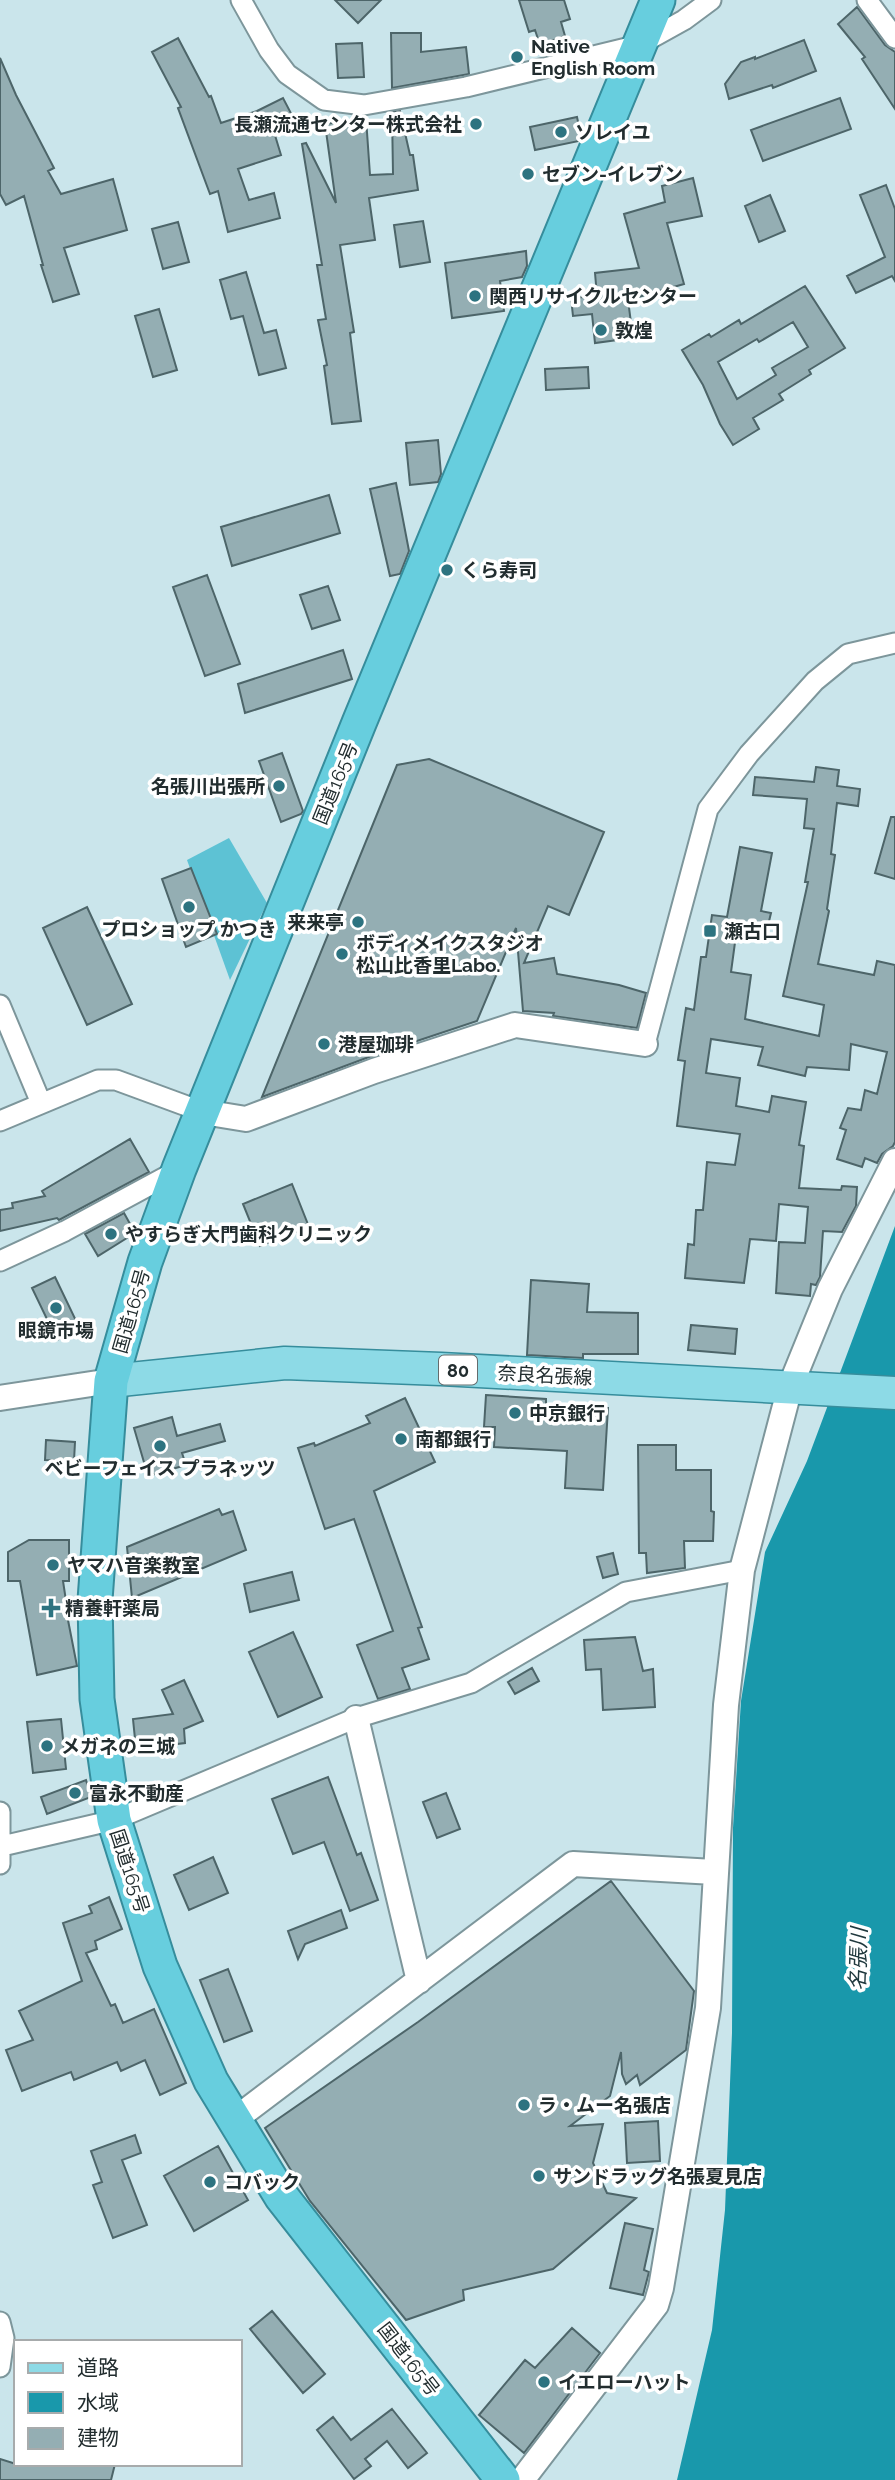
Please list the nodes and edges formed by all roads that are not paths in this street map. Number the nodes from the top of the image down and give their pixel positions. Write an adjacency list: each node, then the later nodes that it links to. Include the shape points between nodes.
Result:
1 (241, 0): 6 (street, via 287,74 324,100 344,103 364,105 466,87)
2 (659, 0): 6 (highway, 国道165号)
3 (711, 0): 6 (street)
4 (867, 0): 5 (street)
5 (895, 38)
6 (639, 46): 11 (highway, 国道165号)
7 (895, 643): 9 (street, via 848,654 815,681 749,754 708,809)
8 (0, 1004): 10 (street)
9 (645, 1044): 11 (street, via 515,1025 246,1119)
10 (41, 1104): 11 (street, via 108,1079); 12 (street)
11 (203, 1112): 14 (highway, 国道165号)
12 (0, 1121)
13 (895, 1161): 17 (street, via 830,1289)
14 (179, 1169): 15 (street); 16 (highway, 国道165号, via 145,1262)
15 (0, 1261)
16 (111, 1381): 17 (main road, 奈良名張線 / 80, via 285,1363); 19 (street); 23 (highway, 国道165号, via 95,1600 97,1699)
17 (797, 1387): 18 (main road, 奈良名張線 / 80); 20 (street)
18 (895, 1393)
19 (0, 1398)
20 (742, 1570): 21 (street, via 626,1592 471,1683); 25 (street, via 726,1705)
21 (356, 1718): 23 (street); 26 (street)
22 (0, 1812): 24 (street)
23 (114, 1820): 24 (street); 27 (highway, 国道165号, via 160,1966 211,2081)
24 (1, 1855)
25 (715, 1872): 26 (street, via 573,1864); 31 (street, via 708,2008 656,2305)
26 (419, 1980): 27 (street)
27 (234, 2120): 30 (highway, 国道165号, via 281,2196)
28 (0, 2322): 29 (street, via 4,2338)
29 (0, 2367)
30 (503, 2480)
31 (522, 2480)

